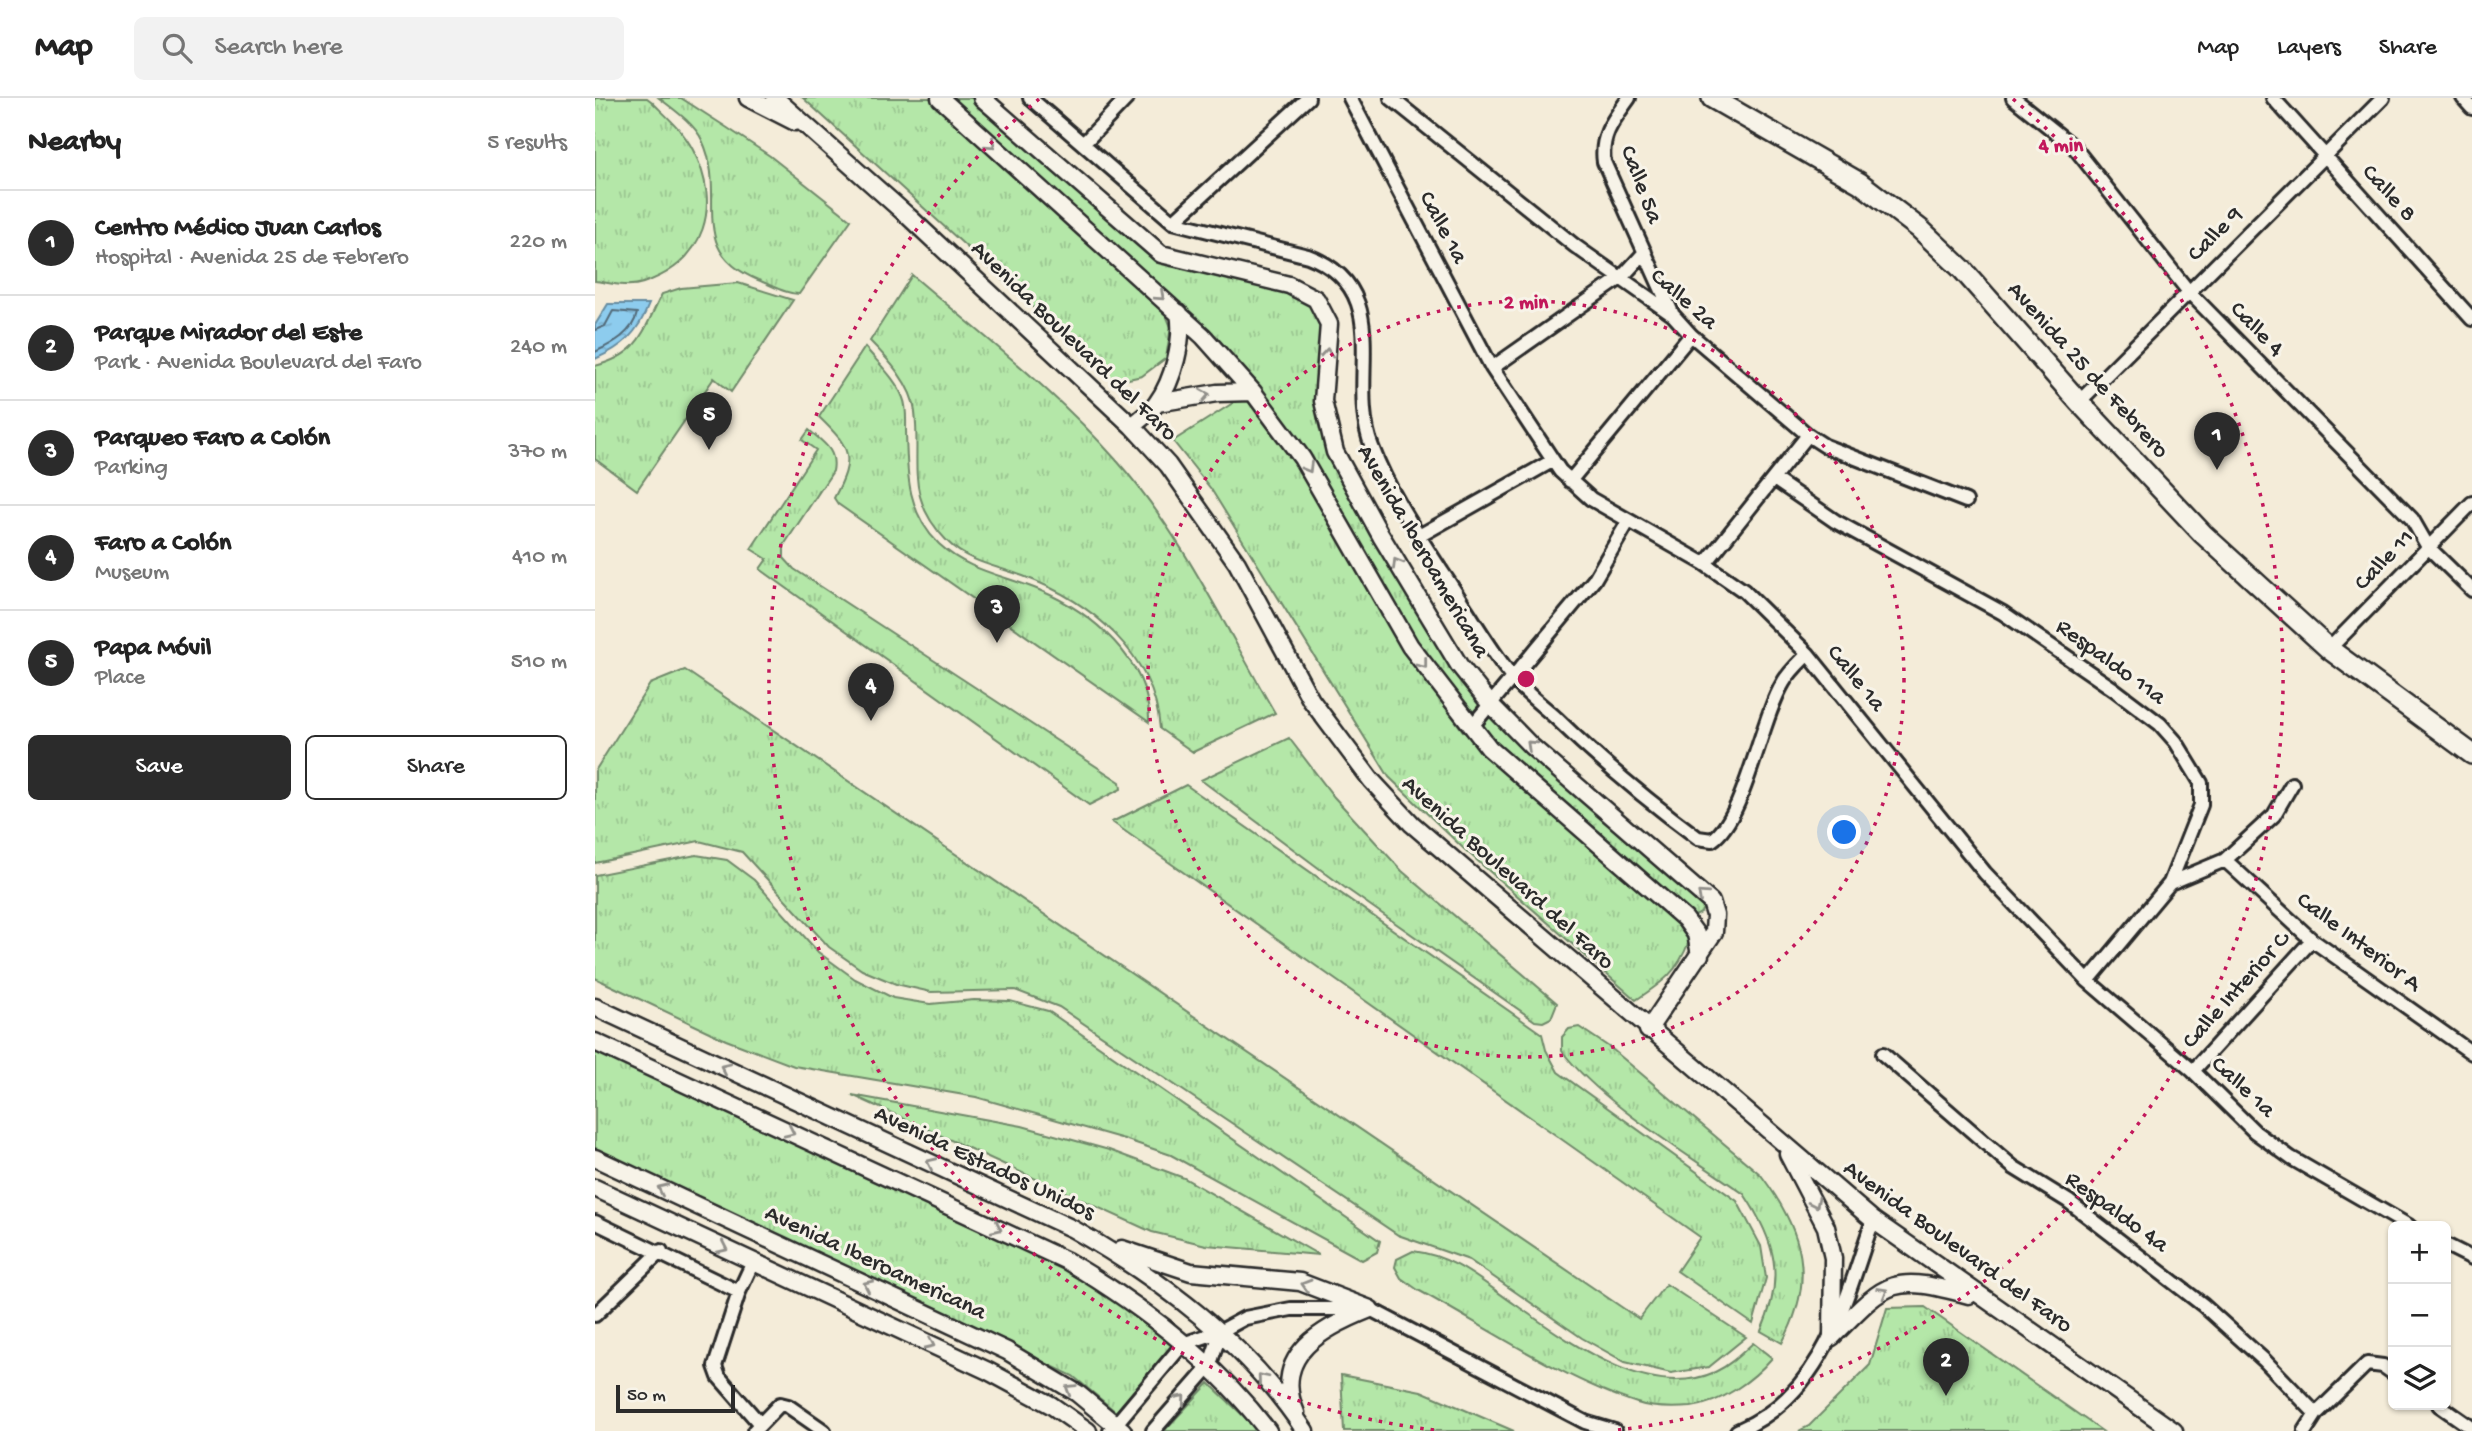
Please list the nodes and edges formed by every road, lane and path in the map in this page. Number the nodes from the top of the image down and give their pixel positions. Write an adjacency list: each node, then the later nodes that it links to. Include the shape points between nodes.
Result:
1 (748, 98): 17 (street, Avenida Boulevard del Faro)
2 (775, 98): 17 (street, Avenida Boulevard del Faro)
3 (940, 98): 24 (street, one-way to 24)
4 (982, 98): 47 (street, Avenida Iberoamericana, one-way to 4, via 1459,665 1335,452 1323,401 1329,324 1316,299 1289,285 1161,254)
5 (1030, 98): 18 (street)
6 (1127, 98): 18 (street)
7 (1308, 98): 20 (street)
8 (1350, 98): 28 (street, Calle 1a)
9 (1391, 98): 22 (street, Calle 2a, via 1575,246)
10 (1629, 98): 21 (street, Calle 5a, via 1601,146)
11 (1712, 98): 30 (main road, Avenida 25 de Febrero, via 1860,183 1920,229 1962,269)
12 (2013, 98): 23 (street, Calle 4, via 2074,147)
13 (2273, 98): 19 (street, Calle 8)
14 (2382, 98): 19 (street, Calle 9)
15 (2463, 98): 16 (street)
16 (2472, 108)
17 (803, 125): 32 (street, Avenida Boulevard del Faro, via 909,217)
18 (1083, 144): 20 (street)
19 (2325, 155): 23 (street, Calle 9); 26 (street, Calle 8)
20 (1173, 222): 40 (street, via 1315,259 1337,273 1350,289 1365,325 1363,421 1386,482)
21 (1645, 252): 22 (street, Calle 5a); 25 (street, Calle 5a)
22 (1622, 277): 25 (street, Calle 2a); 28 (street, Calle 5a)
23 (2189, 292): 30 (street, Calle 9); 41 (street, Calle 4, via 2412,519)
24 (1179, 313): 29 (street); 31 (street, via 1179,351)
25 (1673, 315): 27 (street, Calle 2a)
26 (2472, 319)
27 (1691, 335): 33 (street, Calle 2a); 36 (street)
28 (1492, 369): 34 (street, Calle 1a)
29 (1253, 392): 31 (street, one-way to 29); 48 (street, one-way to 48, via 1302,458 1410,646)
30 (2079, 402): 44 (main road, Avenida 25 de Febrero, via 2203,534)
31 (1157, 403): 32 (street)
32 (1132, 426): 57 (street, Avenida Boulevard del Faro, via 1209,521 1237,563 1311,700 1371,780 1412,824)
33 (1808, 435): 35 (street); 37 (street, Calle 2a, via 1825,446)
34 (1552, 461): 36 (street, Calle 1a); 40 (street)
35 (1773, 480): 42 (street); 52 (street, Respaldo 11a, via 1835,521 2003,613 2160,723 2201,783 2201,805)
36 (1570, 481): 39 (street, Calle 1a)
37 (1966, 501)
38 (2472, 503): 41 (street, Calle 11)
39 (1628, 522): 42 (street, Calle 1a); 46 (street, via 1594,580)
40 (1419, 536): 46 (street)
41 (2428, 547): 43 (street, Calle 4); 44 (street, Calle 11)
42 (1705, 564): 45 (street, Calle 1a, via 1744,591)
43 (2472, 590)
44 (2329, 649): 49 (main road, Avenida 25 de Febrero)
45 (1808, 654): 46 (street, via 1783,682 1741,795 1719,834 1707,841 1692,834 1594,755); 55 (street, Calle 1a, via 1985,873)
46 (1514, 678): 47 (street)
47 (1491, 705): 48 (street); 54 (street, Avenida Iberoamericana, one-way to 47, via 1714,932 1711,902 1531,746)
48 (1472, 726): 54 (street, via 1489,748 1557,810 1685,919 1696,934)
49 (2472, 754)
50 (2292, 784): 51 (street, via 2274,815)
51 (2225, 860): 52 (street); 53 (street, Calle Interior A)
52 (2170, 883): 55 (street, Respaldo 11a)
53 (2312, 940): 59 (street, Calle Interior A); 61 (street, Calle Interior C)
54 (1700, 955): 57 (street, Avenida Iberoamericana)
55 (2088, 981): 61 (street, Calle 1a)
56 (595, 1007): 68 (street, Avenida Estados Unidos, one-way to 56)
57 (1649, 1030): 62 (street, Avenida Boulevard del Faro)
58 (595, 1042): 79 (street, one-way to 79, via 1067,1261 1105,1283)
59 (2472, 1053)
60 (1883, 1054): 83 (street, Respaldo 4a, via 2013,1167 2068,1201 2203,1305)
61 (2193, 1071): 66 (street, Calle 1a, via 2255,1132)
62 (1782, 1143): 65 (street, Avenida Boulevard del Faro); 78 (street, one-way to 78, via 1826,1227 1832,1258)
63 (595, 1158): 87 (street, Avenida Iberoamericana, one-way to 63, via 1077,1392 1007,1351)
64 (595, 1188): 72 (street, Avenida Iberoamericana, one-way to 72)
65 (1873, 1220): 74 (street, Avenida Boulevard del Faro); 78 (street)
66 (2400, 1221)
67 (595, 1222): 70 (street)
68 (1073, 1229): 75 (street, one-way to 68, via 1300,1282 1162,1265); 77 (street, Avenida Estados Unidos, via 1128,1260)
69 (2451, 1248): 71 (street)
70 (661, 1251): 73 (street); 76 (street)
71 (2472, 1258)
72 (753, 1262): 73 (street); 89 (street, Avenida Iberoamericana, one-way to 89, via 988,1371)
73 (740, 1292): 84 (street, via 716,1369)
74 (1979, 1298): 78 (street, one-way to 74, via 1877,1293 1898,1283 1920,1282); 94 (street, Avenida Boulevard del Faro)
75 (1370, 1309): 77 (street, via 1291,1309 1245,1318); 85 (street, via 1329,1326 1306,1344 1290,1371 1289,1388); 92 (street, via 1585,1422)
76 (595, 1315)
77 (1221, 1331): 79 (street); 80 (street); 85 (street, Avenida Estados Unidos, one-way to 77)
78 (1832, 1337): 93 (street, via 1787,1401)
79 (1183, 1344): 80 (street); 87 (street)
80 (1209, 1367): 90 (street, one-way to 80); 91 (street)
81 (2388, 1370): 83 (street, via 2367,1364)
82 (2446, 1410): 86 (street)
83 (2316, 1414): 95 (street)
84 (757, 1428): 88 (street, via 780,1404)
85 (1303, 1428)
86 (2472, 1428)
87 (1116, 1429)
88 (824, 1431)
89 (1088, 1431)
90 (1153, 1431)
91 (1268, 1431)
92 (1615, 1431)
93 (1737, 1431)
94 (2174, 1431)
95 (2305, 1431)

